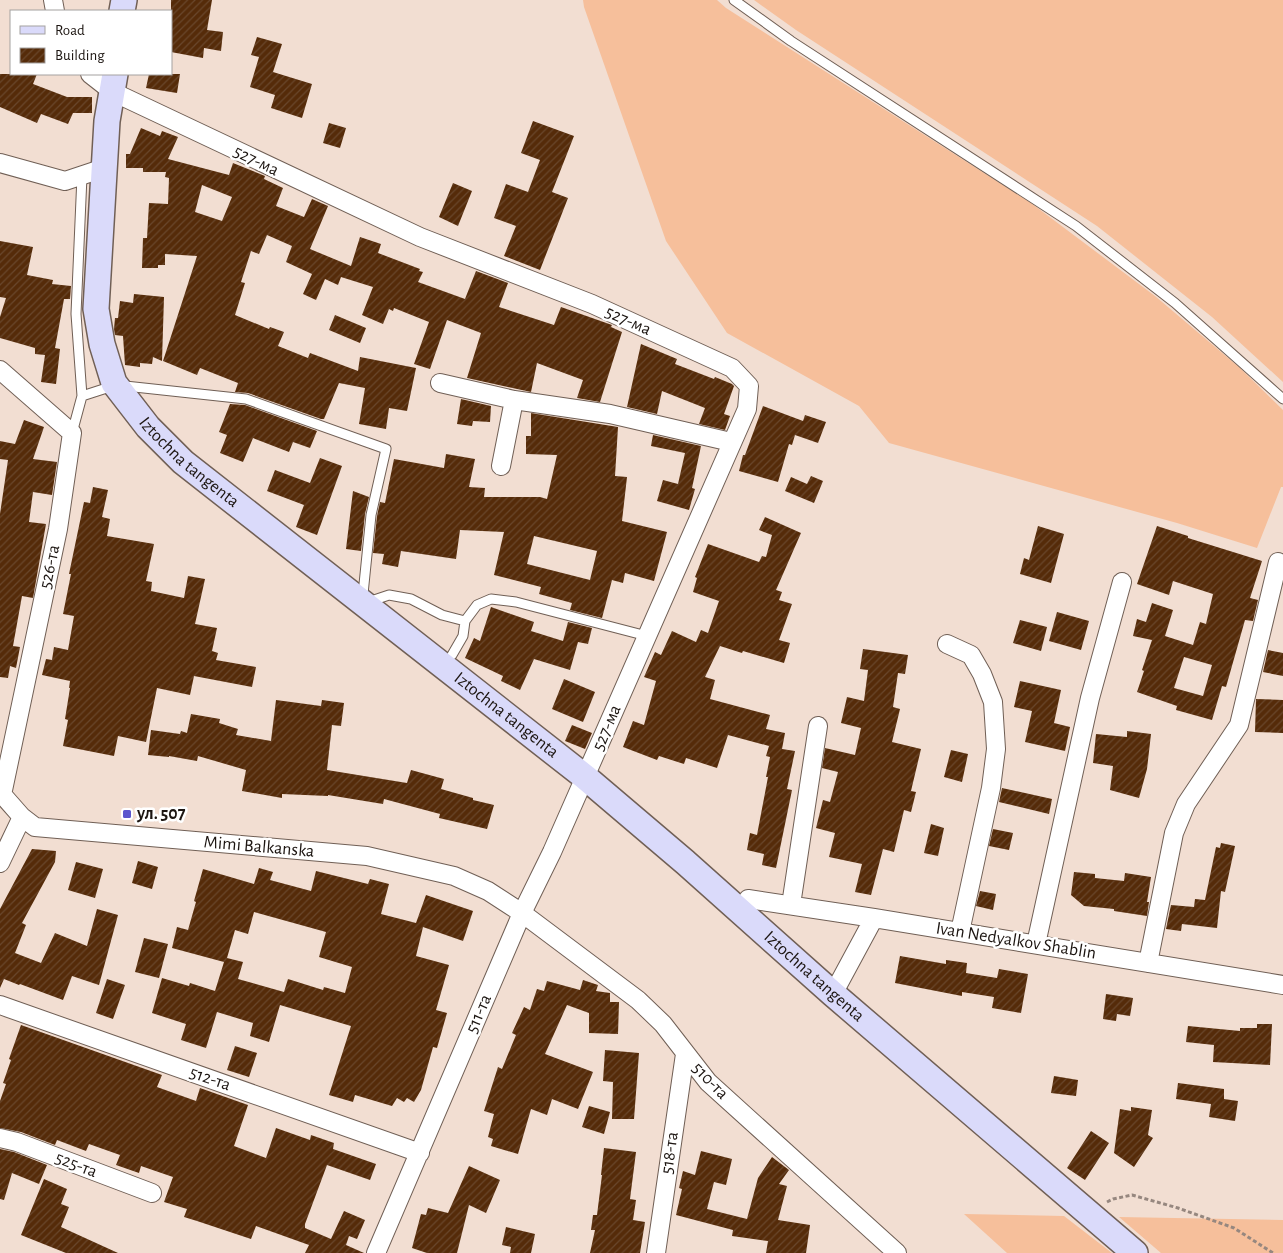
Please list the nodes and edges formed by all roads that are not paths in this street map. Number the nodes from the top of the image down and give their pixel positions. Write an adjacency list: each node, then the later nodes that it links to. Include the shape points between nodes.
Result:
1 (734, 0): 10 (lane, via 791,41 1076,226 1175,303)
2 (93, 75): 3 (street, 527-ма)
3 (114, 83): 5 (street, Iztochna tangenta); 13 (street, 527-ма, via 420,237 592,304 732,368 749,386 747,409)
4 (0, 163): 5 (street, via 65,181)
5 (93, 172): 8 (street, Iztochna tangenta, via 96,309 102,344); 9 (lane, via 76,314)
6 (0, 370): 12 (street)
7 (440, 383): 11 (street)
8 (116, 385): 9 (lane); 17 (street, Iztochna tangenta, via 148,428 183,462); 17 (lane, via 246,399 386,449 371,515)
9 (82, 396): 12 (lane)
10 (1283, 399)
11 (514, 400): 13 (street, via 610,414); 14 (street)
12 (72, 433): 24 (street, 526-та, via 58,529)
13 (731, 442): 19 (street, 527-ма)
14 (501, 466)
15 (1278, 562): 33 (street, via 1239,725 1186,804 1174,832)
16 (1122, 582): 32 (street, via 1090,698)
17 (362, 604): 18 (lane, via 389,595 411,599 442,615); 23 (street, Iztochna tangenta)
18 (465, 621): 19 (lane, via 477,605 491,599 516,602); 21 (lane, via 463,636)
19 (647, 636): 23 (street, 527-ма)
20 (947, 644): 31 (street, via 971,655 982,674 993,702 996,750)
21 (452, 655)
22 (818, 726): 28 (street)
23 (585, 778): 29 (street, 511-та); 35 (street, Iztochna tangenta)
24 (1, 794): 25 (street, Mimi Balkanska)
25 (22, 817): 26 (street); 29 (street, Mimi Balkanska, via 35,828 367,856 454,876 488,891)
26 (0, 863)
27 (748, 899): 28 (street, Ivan Nedyalkov Shablin)
28 (791, 905): 30 (street, Ivan Nedyalkov Shablin)
29 (522, 913): 37 (street, 510-та, via 638,1000 662,1024); 39 (street, 511-та)
30 (874, 918): 31 (street, Ivan Nedyalkov Shablin); 35 (street)
31 (960, 932): 32 (street, Ivan Nedyalkov Shablin)
32 (1036, 944): 33 (street, Ivan Nedyalkov Shablin)
33 (1148, 962): 34 (street, Ivan Nedyalkov Shablin)
34 (1283, 985)
35 (833, 994): 44 (street, Iztochna tangenta)
36 (0, 1005): 39 (street, 512-та)
37 (684, 1054): 42 (street, 518-та); 43 (street, 510-та, via 708,1082)
38 (0, 1138): 40 (street, 525-та)
39 (420, 1153): 41 (street, 511-та)
40 (152, 1193)
41 (376, 1253)
42 (656, 1253)
43 (896, 1253)
44 (1135, 1253)

